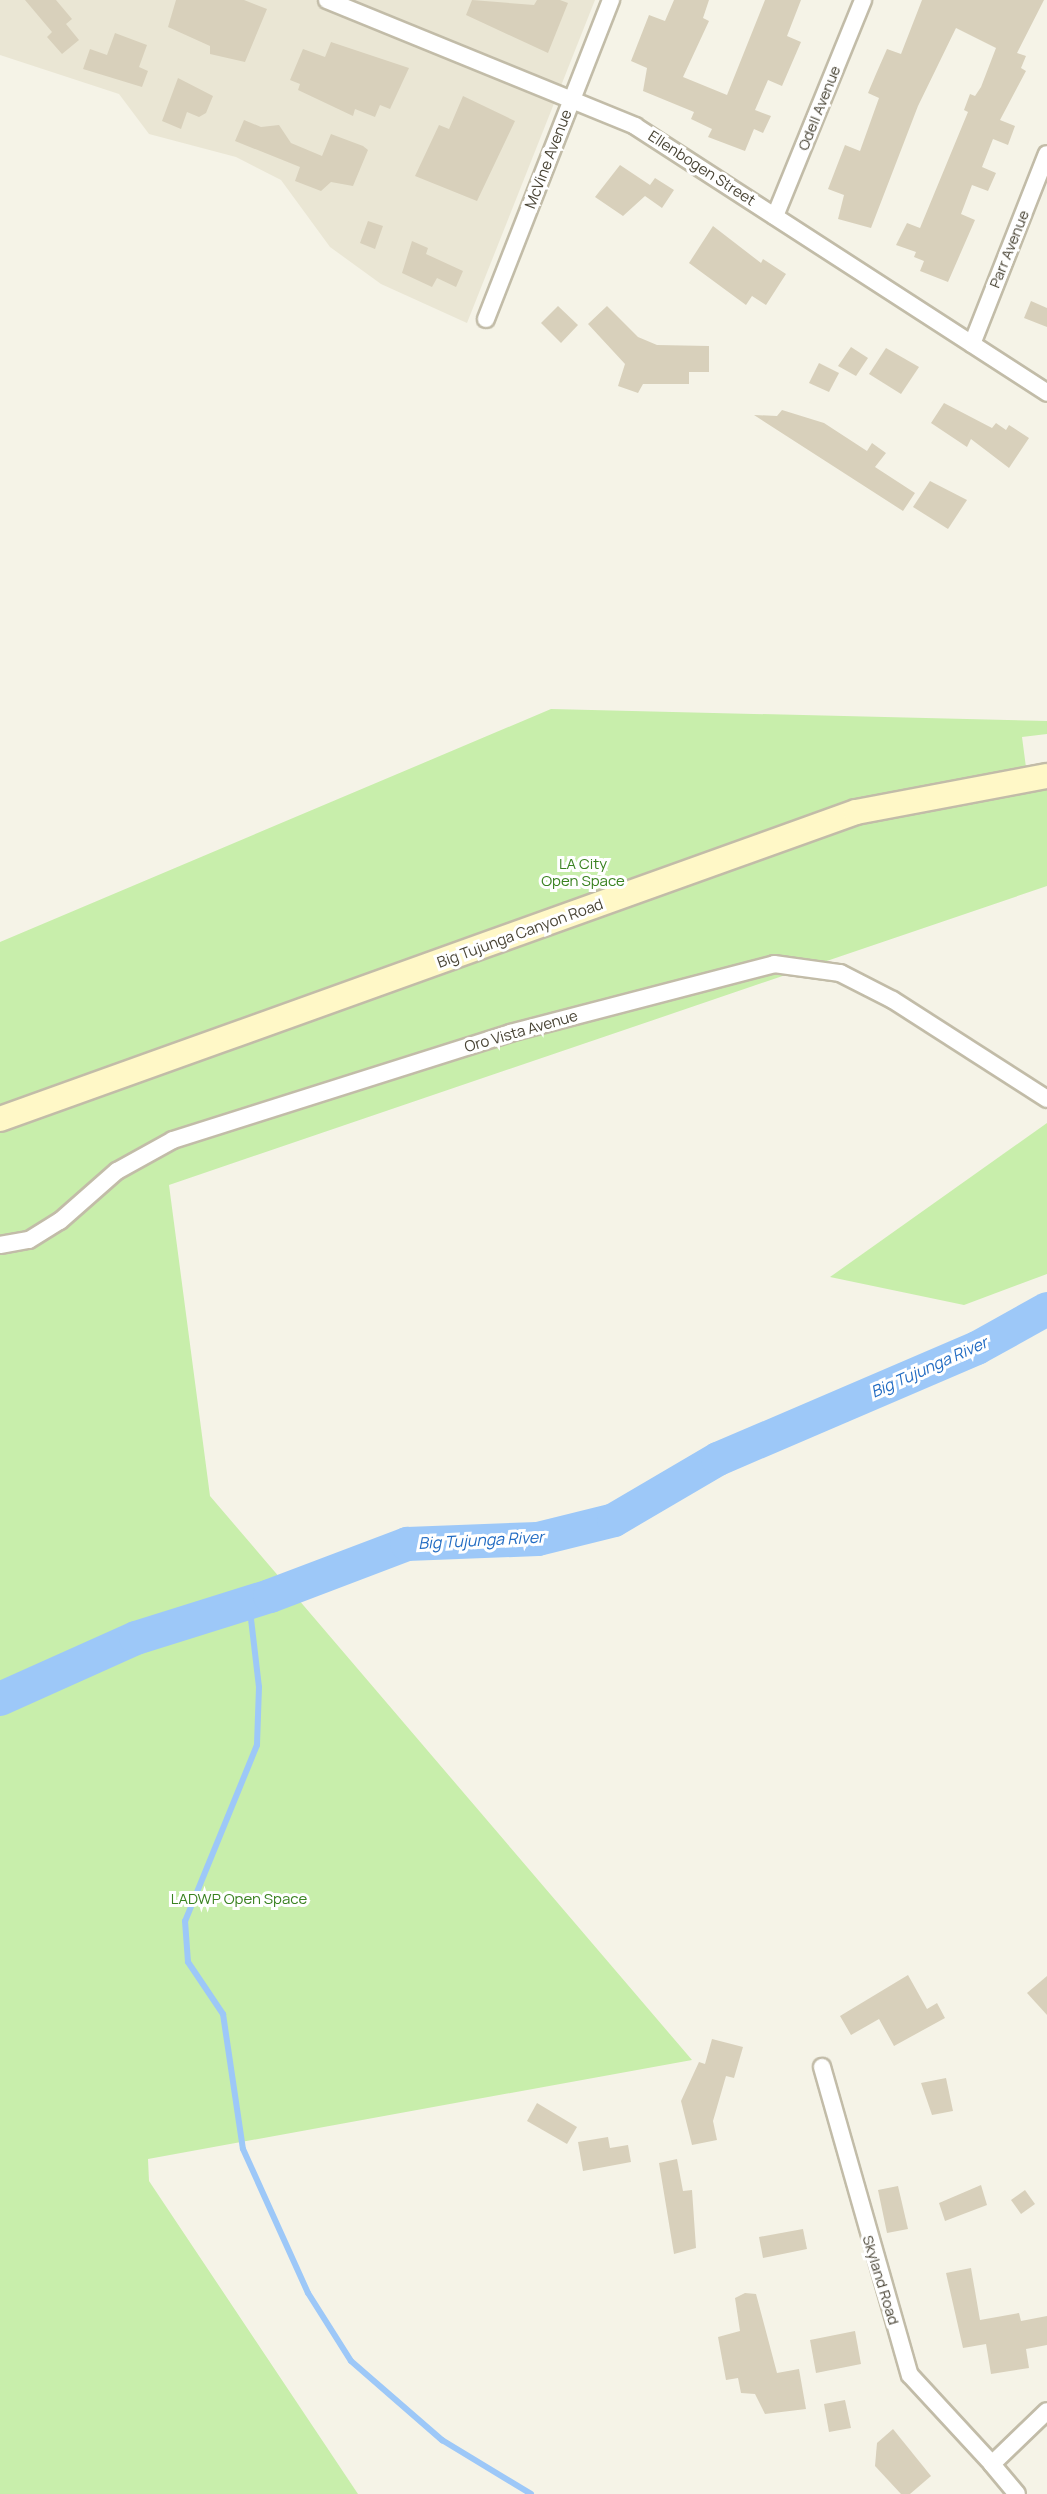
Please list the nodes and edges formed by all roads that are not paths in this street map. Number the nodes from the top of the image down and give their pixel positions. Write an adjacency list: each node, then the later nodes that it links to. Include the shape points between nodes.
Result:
1 (327, 0): 4 (street, Ellenbogen Street)
2 (611, 0): 4 (street, McVine Avenue)
3 (863, 0): 6 (street, Odell Avenue)
4 (572, 99): 6 (street, Ellenbogen Street, via 646,132); 7 (street, McVine Avenue)
5 (1047, 154): 8 (street, Parr Avenue)
6 (776, 216): 8 (street, Ellenbogen Street)
7 (486, 319)
8 (972, 344): 9 (street, Ellenbogen Street)
9 (1047, 393)
10 (1047, 776): 12 (street, Big Tujunga Canyon Road, via 856,812)
11 (1047, 1099): 13 (street, Oro Vista Avenue, via 893,1000 840,973 774,964 510,1033 172,1140 117,1171 60,1221 29,1240)
12 (0, 1119)
13 (0, 1245)
14 (822, 2067): 16 (street, Skyland Road, via 910,2375)
15 (1047, 2411): 16 (street)
16 (992, 2464): 17 (street)
17 (1017, 2494)

